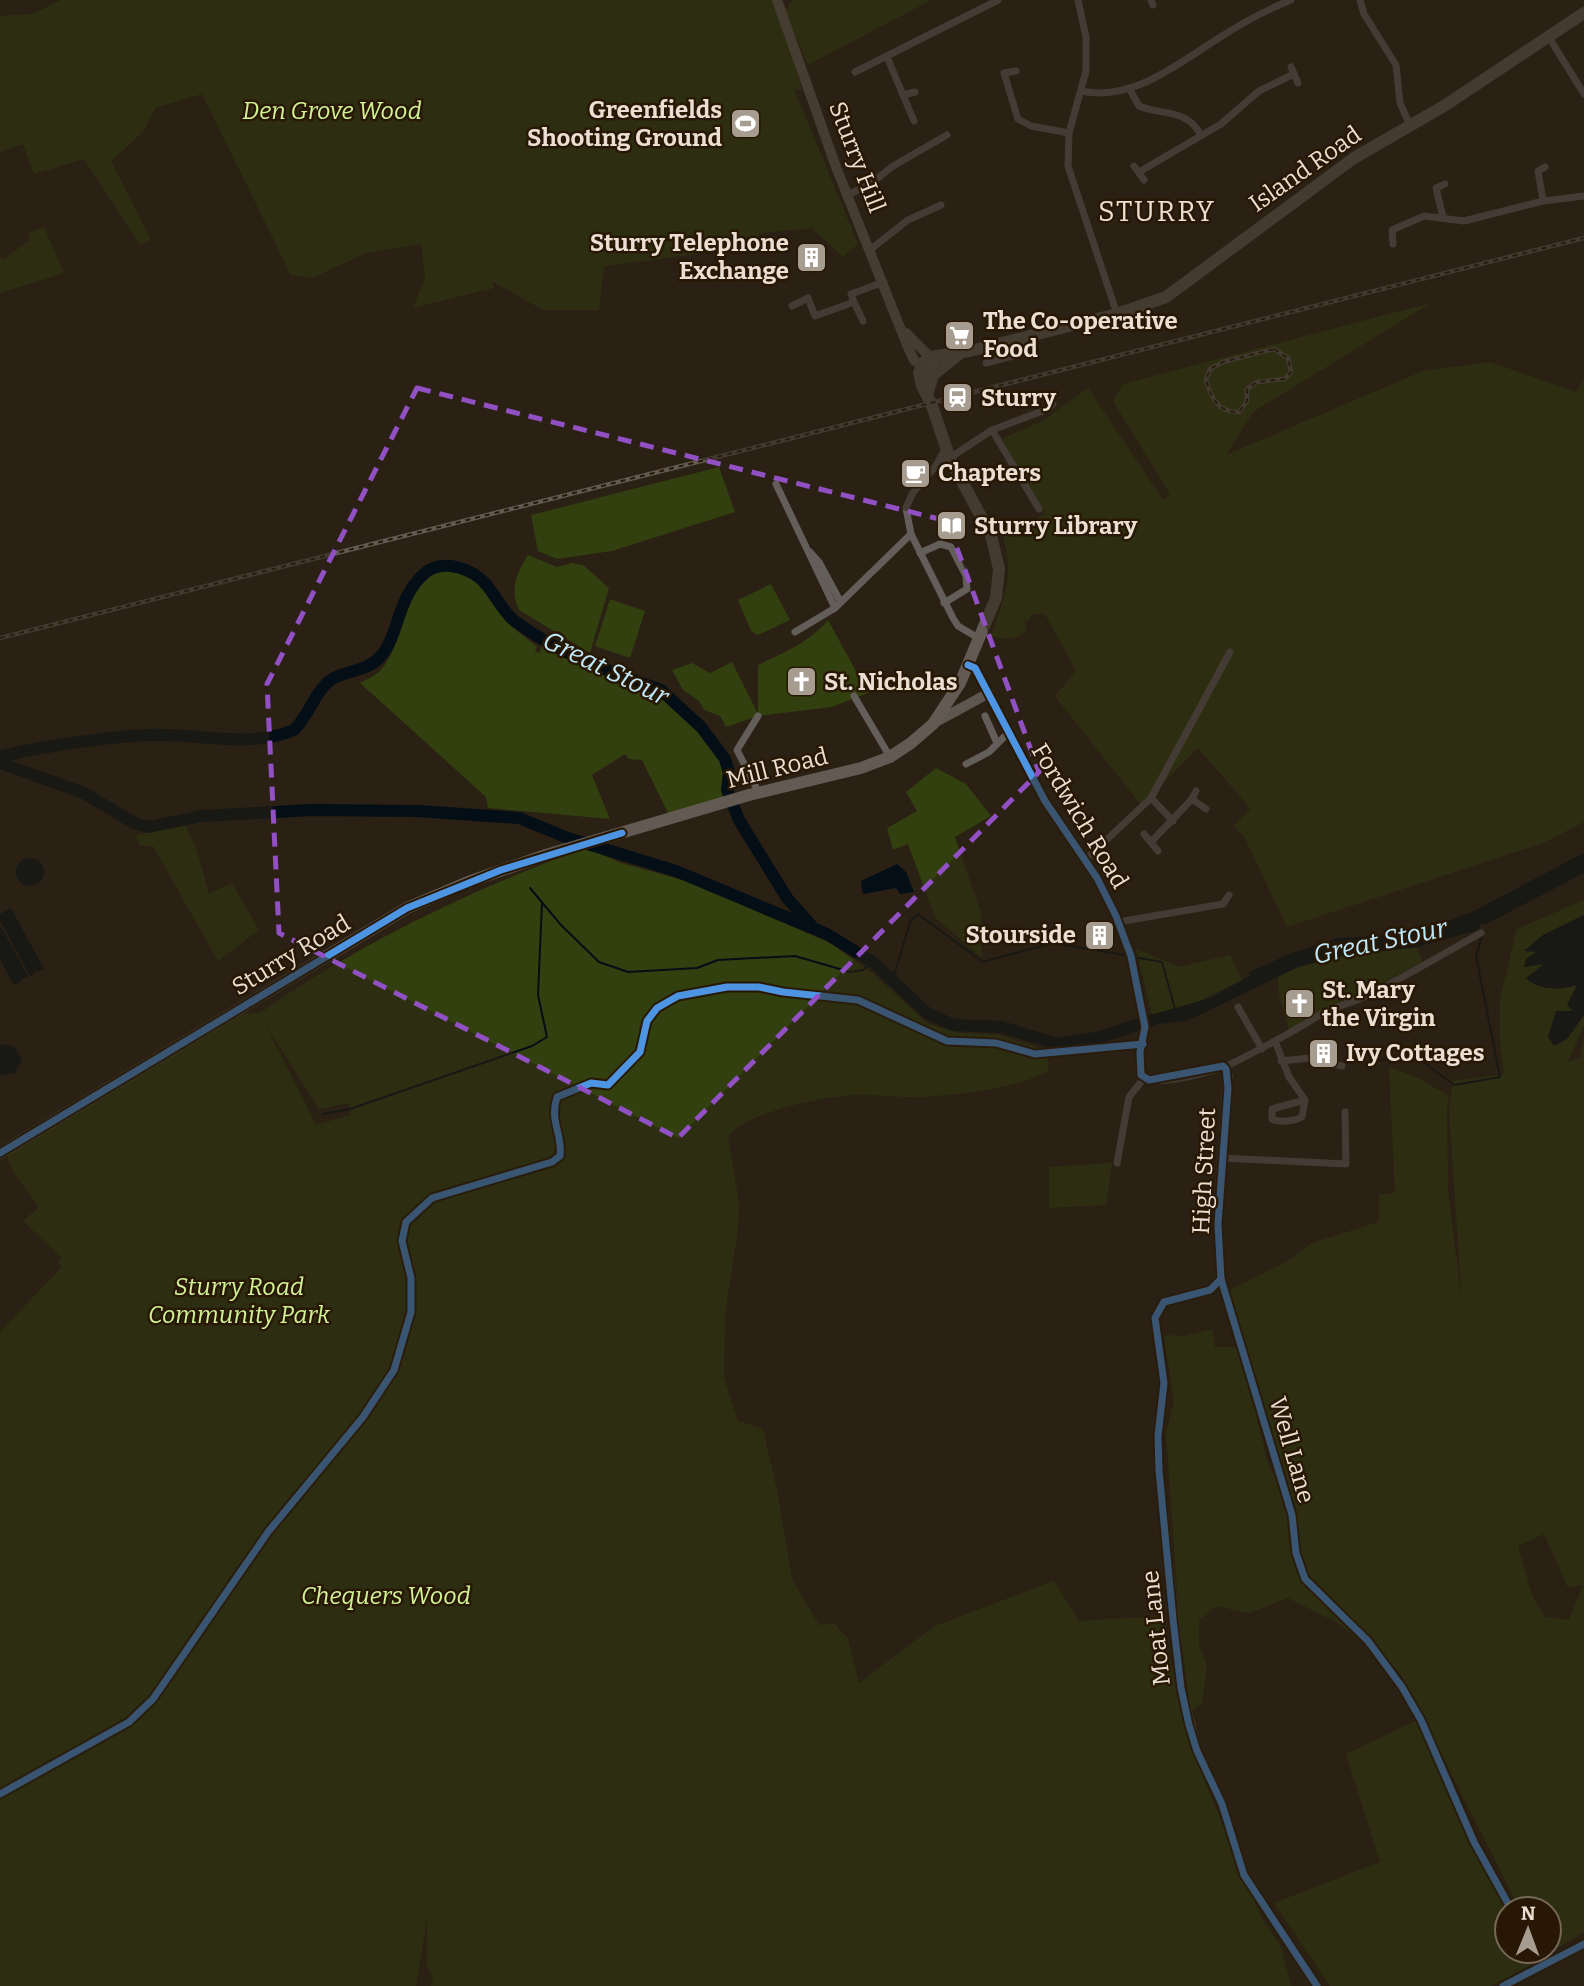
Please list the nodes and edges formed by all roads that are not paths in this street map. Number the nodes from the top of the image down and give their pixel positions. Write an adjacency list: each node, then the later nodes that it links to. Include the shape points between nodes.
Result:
1 (777, 0): 27 (main road, Sturry Hill)
2 (998, 0): 8 (street)
3 (1077, 0): 15 (street, via 1086,37)
4 (1291, 0): 14 (street, via 1248,20 1171,70)
5 (1360, 0): 20 (street, via 1396,65 1400,103)
6 (962, 9): 8 (street)
7 (1584, 13): 9 (highway, Island Road)
8 (965, 18): 10 (street)
9 (1548, 36): 17 (street); 20 (highway, Island Road)
10 (887, 57): 12 (street); 18 (street)
11 (1016, 71): 21 (street, via 1004,73 1018,119)
12 (855, 72)
13 (1297, 83): 23 (street, via 1292,71)
14 (1129, 88): 15 (street, via 1108,94); 23 (street, via 1143,112 1177,113)
15 (1081, 91): 21 (street)
16 (915, 92): 18 (street)
17 (1584, 94)
18 (903, 95): 19 (street)
19 (914, 121)
20 (1410, 125): 38 (highway, Island Road, via 1309,189 1179,289)
21 (1069, 133): 38 (street, via 1072,187)
22 (947, 135): 27 (street)
23 (1201, 135): 25 (street, via 1136,169)
24 (1545, 167): 29 (street, via 1538,171)
25 (1144, 180)
26 (1445, 184): 31 (street, via 1436,188)
27 (847, 195): 33 (main road, Sturry Hill)
28 (1584, 196): 29 (street)
29 (1543, 201): 31 (street, via 1464,221)
30 (941, 205): 33 (street, via 908,220)
31 (1443, 217): 32 (street, via 1424,216 1392,230)
32 (1392, 244)
33 (871, 249): 34 (main road, Sturry Hill)
34 (884, 282): 36 (street); 42 (main road, Sturry Hill, via 907,345)
35 (848, 285): 36 (street)
36 (853, 298): 37 (street, via 815,316 808,298); 39 (street)
37 (792, 306)
38 (1117, 314): 40 (highway, Island Road)
39 (863, 321)
40 (1025, 338): 41 (highway, Island Road); 43 (street, via 1028,352)
41 (960, 353): 42 (highway, Island Road); 44 (highway, Island Road)
42 (925, 362): 44 (main road); 45 (highway, Mill Road, via 919,373)
43 (986, 363)
44 (934, 373): 45 (highway)
45 (927, 396): 48 (highway, Mill Road)
46 (1050, 399): 47 (street, via 1053,404 1048,409)
47 (992, 430): 48 (street); 51 (street, via 1005,459)
48 (948, 453): 49 (street); 49 (street); 57 (highway, Mill Road, via 997,552 999,585)
49 (935, 467): 52 (street, via 908,501)
50 (776, 484): 55 (street, via 804,547)
51 (1039, 509)
52 (911, 534): 53 (street); 55 (street)
53 (920, 553): 54 (street); 54 (street, via 945,544 951,547 966,576 967,589)
54 (944, 603): 57 (street, via 958,626)
55 (837, 604): 56 (street)
56 (795, 632)
57 (980, 639): 59 (highway, Mill Road)
58 (1230, 652): 71 (street)
59 (968, 665): 60 (street, Fordwich Road, via 975,668); 64 (highway, Mill Road)
60 (989, 693): 64 (street); 65 (street, Fordwich Road)
61 (854, 696): 67 (street)
62 (758, 716): 70 (street, via 737,750)
63 (985, 716): 66 (street)
64 (933, 724): 67 (highway, Mill Road)
65 (1008, 733): 66 (street); 79 (street, Fordwich Road, via 1045,801)
66 (997, 743): 68 (street)
67 (890, 757): 70 (highway, Mill Road)
68 (966, 764)
69 (1196, 791): 72 (street)
70 (754, 794): 75 (highway, Mill Road)
71 (1151, 798): 74 (street); 79 (street)
72 (1192, 799): 73 (street); 74 (street)
73 (1206, 809)
74 (1173, 821): 77 (street)
75 (622, 833): 94 (highway, Sturry Road, via 479,878 407,908)
76 (1144, 834): 77 (street)
77 (1151, 842): 78 (street)
78 (1158, 851)
79 (1085, 860): 83 (street, Fordwich Road)
80 (1229, 895): 81 (street, via 1223,904)
81 (1183, 910): 82 (street); 83 (street)
82 (1185, 920)
83 (1118, 922): 91 (street, Fordwich Road, via 1131,956 1143,1015 1140,1052)
84 (1481, 933): 86 (street, via 1371,994)
85 (1238, 1007): 87 (street)
86 (1276, 1039): 87 (street); 88 (street)
87 (1262, 1049): 90 (street)
88 (1281, 1061): 89 (street, via 1310,1058); 92 (street)
89 (1342, 1066)
90 (1225, 1067): 91 (street); 95 (street, High Street)
91 (1144, 1078): 96 (street, via 1129,1097)
92 (1305, 1100): 92 (street, via 1302,1117 1272,1119 1272,1110)
93 (1345, 1112): 95 (street, via 1346,1164)
94 (0, 1153)
95 (1222, 1158): 97 (street, High Street)
96 (1117, 1163)
97 (1221, 1279): 98 (street, Well Lane, via 1292,1515 1296,1553 1305,1579 1368,1641 1421,1720); 102 (street, Moat Lane, via 1210,1290 1164,1302 1155,1318 1164,1383 1159,1470 1181,1688 1197,1751 1222,1804 1244,1875)
98 (1503, 1895)
99 (1584, 1944): 100 (street)
100 (1563, 1954)
101 (1541, 1965): 103 (street)
102 (1317, 1986)
103 (1503, 1986)

